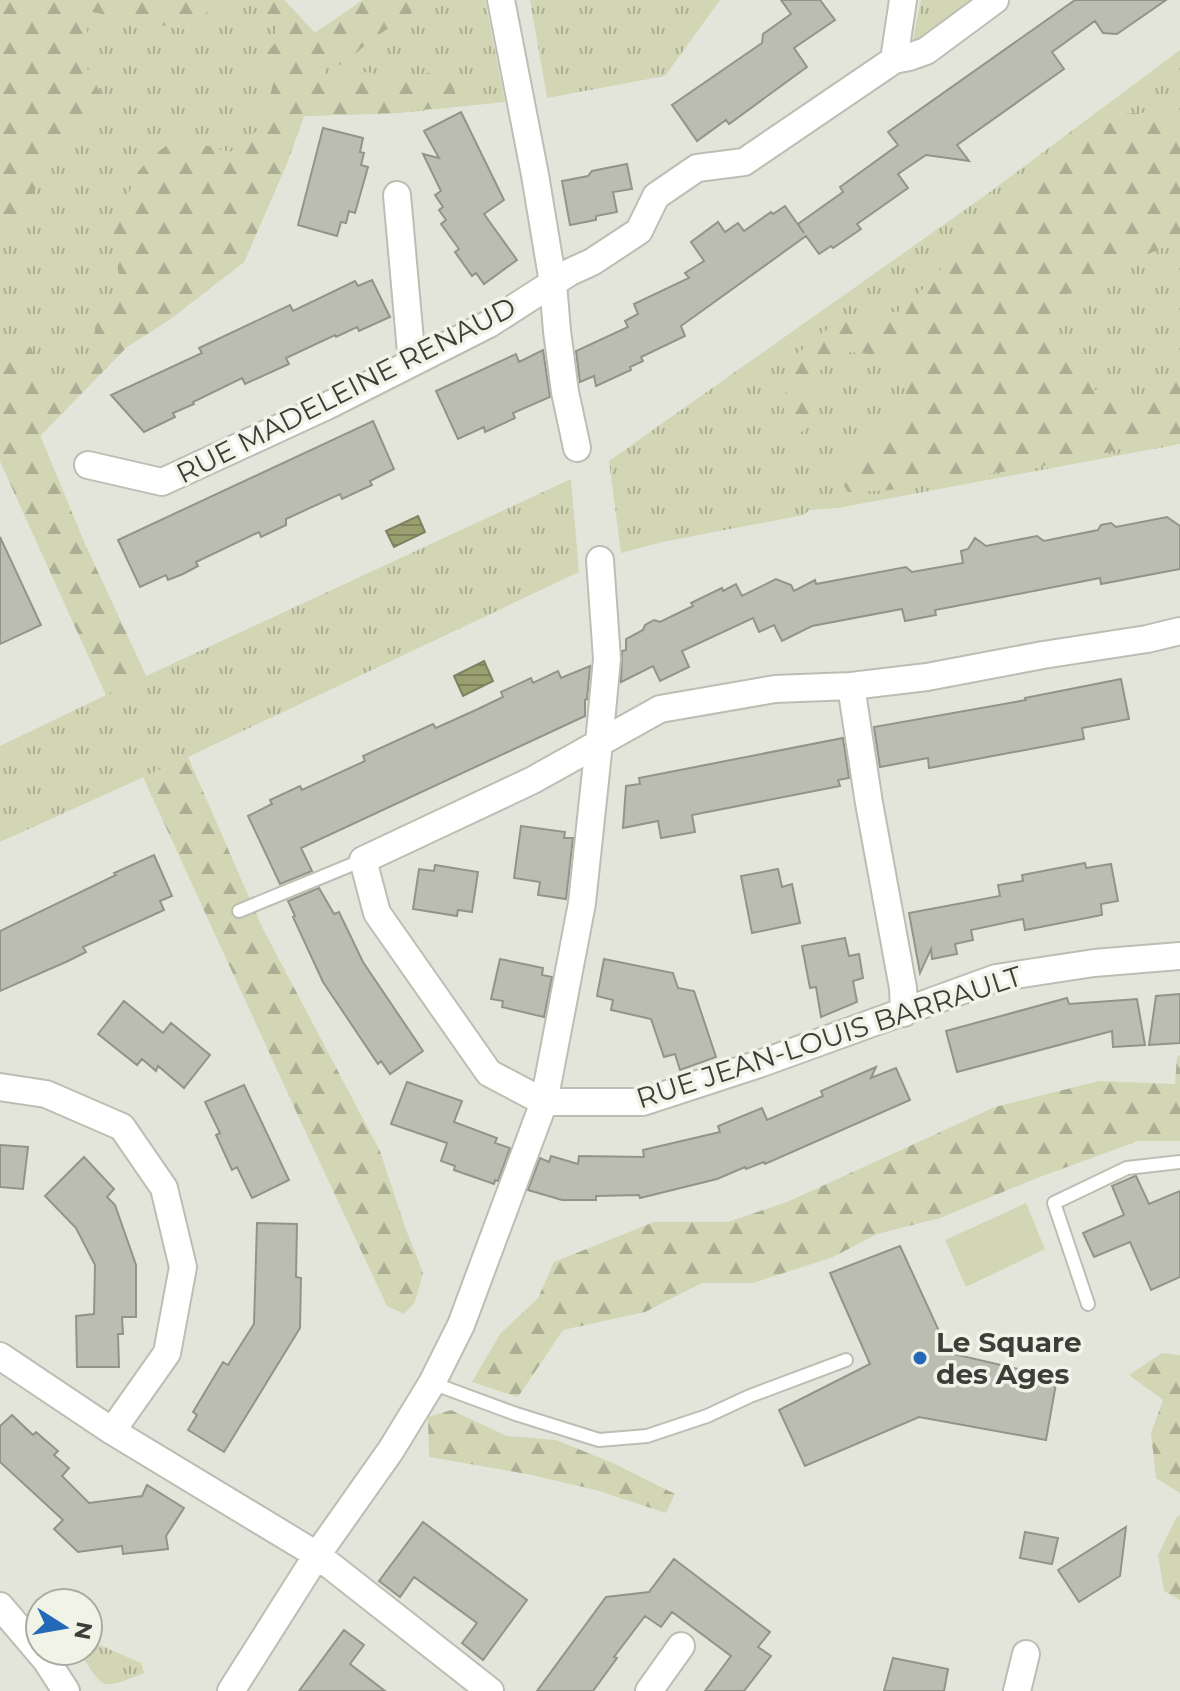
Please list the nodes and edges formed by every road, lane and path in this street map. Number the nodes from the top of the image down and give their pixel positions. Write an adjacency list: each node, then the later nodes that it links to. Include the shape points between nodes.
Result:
1 (501, 0): 6 (street, RUE MADELEINE RENAUD)
2 (903, 0): 4 (street)
3 (995, 0): 4 (street, RUE MADELEINE RENAUD, via 926,51)
4 (894, 60): 6 (street, RUE MADELEINE RENAUD, via 744,162 697,168 656,196 639,231)
5 (397, 195): 7 (street)
6 (553, 283): 7 (street, RUE MADELEINE RENAUD, via 489,324); 8 (street, RUE MADELEINE RENAUD)
7 (412, 363): 9 (street, RUE MADELEINE RENAUD, via 162,482)
8 (577, 448)
9 (88, 465)
10 (600, 560): 13 (street, via 607,659)
11 (1180, 631): 12 (street)
12 (851, 686): 13 (street, via 775,689 660,709); 17 (street)
13 (599, 743): 14 (street); 19 (street, via 582,903)
14 (363, 860): 15 (lane); 19 (street, RUE JEAN-LOUIS BARRAULT, via 377,913 489,1073)
15 (239, 911)
16 (1180, 956): 17 (street, RUE JEAN-LOUIS BARRAULT, via 996,978)
17 (904, 1013): 19 (street, RUE JEAN-LOUIS BARRAULT, via 643,1102)
18 (0, 1087): 25 (street, via 46,1094 122,1127 164,1188 183,1267 167,1353)
19 (544, 1102): 24 (street, via 461,1325)
20 (1180, 1162): 21 (lane, via 1127,1168 1054,1203)
21 (1088, 1304)
22 (0, 1356): 25 (street)
23 (846, 1360): 24 (lane, via 647,1436 599,1440)
24 (432, 1383): 26 (street)
25 (112, 1431): 26 (street)
26 (317, 1555): 31 (street); 32 (street)
27 (0, 1606): 30 (street)
28 (681, 1646): 33 (street)
29 (1026, 1654): 34 (street)
30 (66, 1691)
31 (231, 1691)
32 (490, 1691)
33 (649, 1691)
34 (1017, 1691)

